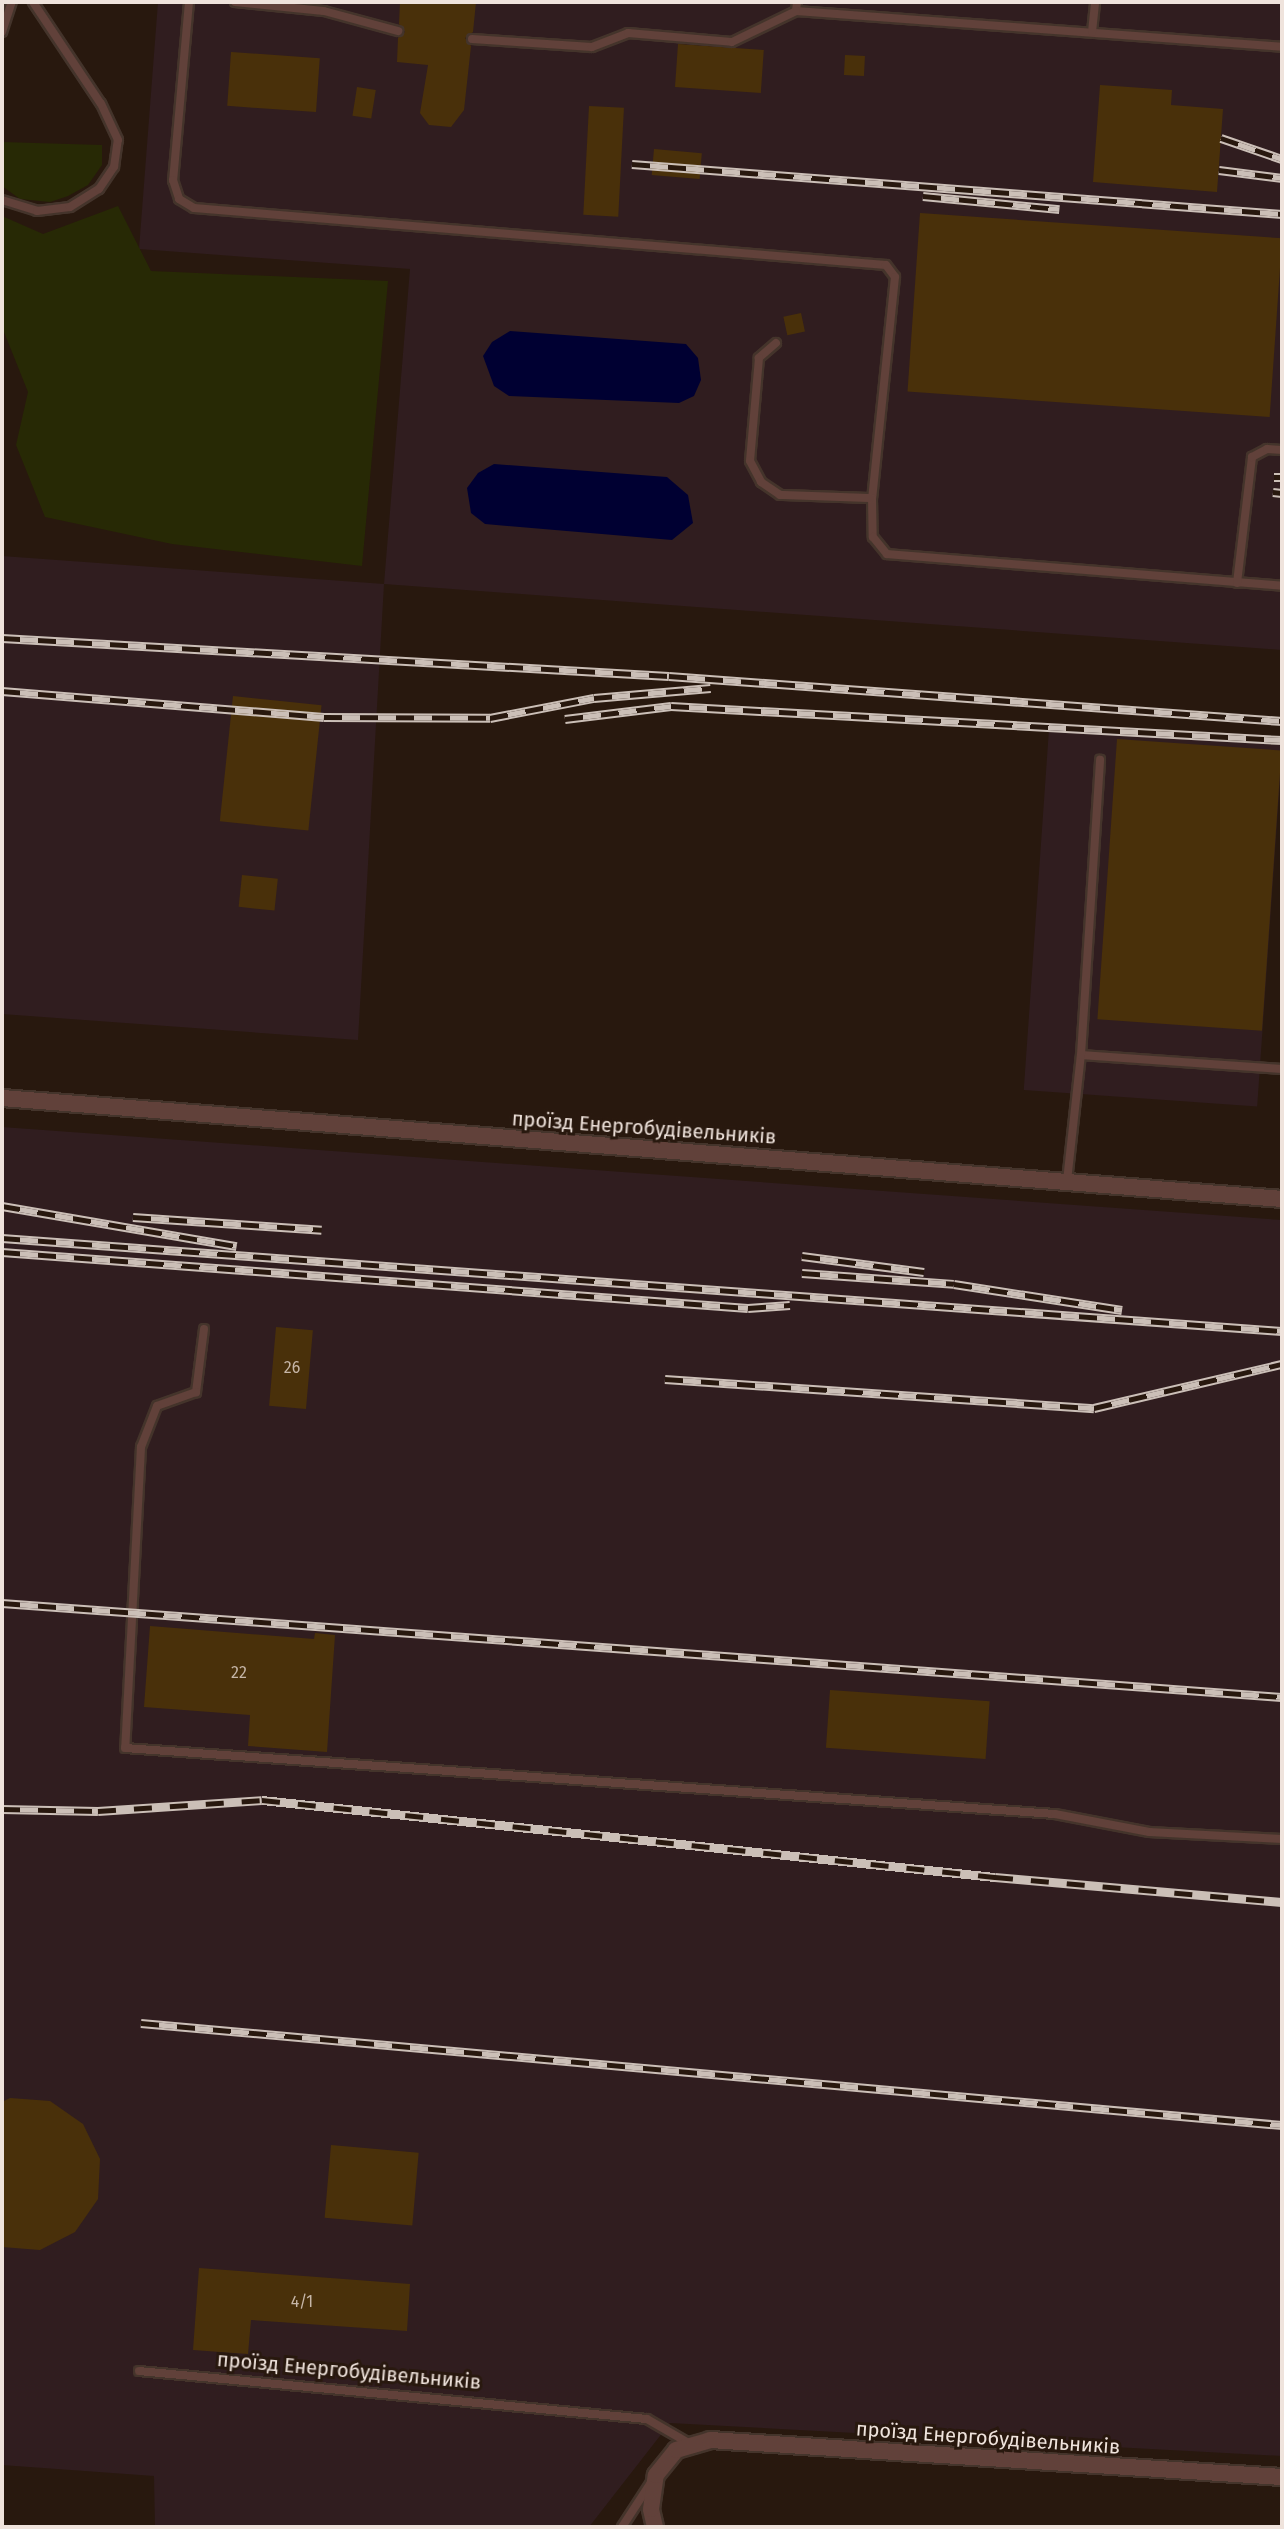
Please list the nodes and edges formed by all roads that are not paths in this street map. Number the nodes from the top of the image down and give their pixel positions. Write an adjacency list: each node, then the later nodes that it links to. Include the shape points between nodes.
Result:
1 (12, 2): 8 (lane)
2 (33, 2): 12 (lane, via 101,104 118,140 116,153 99,189 70,207 37,211)
3 (189, 2): 15 (lane, via 173,180 179,199 194,208 886,265 895,277)
4 (235, 2): 7 (lane, via 324,11)
5 (1095, 2): 9 (lane)
6 (796, 6): 9 (lane); 10 (lane, via 732,42 628,33 592,47)
7 (398, 31)
8 (2, 32)
9 (1092, 32): 11 (lane)
10 (472, 39)
11 (1282, 47)
12 (2, 200)
13 (776, 343): 15 (lane, via 759,358 750,461 761,482 780,495)
14 (1282, 450): 16 (lane, via 1252,457)
15 (872, 498): 16 (lane, via 873,537 887,554)
16 (1237, 583): 17 (lane)
17 (1282, 586)
18 (1100, 760): 19 (lane)
19 (1081, 1055): 20 (lane); 22 (lane)
20 (1282, 1069)
21 (2, 1098): 22 (street, проїзд Енергобудівельників)
22 (1067, 1181): 23 (street, проїзд Енергобудівельників)
23 (1282, 1199)
24 (204, 1329): 25 (lane, via 196,1392 157,1406 141,1447 125,1748 1055,1814 1149,1832)
25 (1282, 1839)
26 (139, 2371): 27 (lane, проїзд Енергобудівельників, via 647,2419)
27 (693, 2445): 28 (street, via 676,2450); 29 (street, проїзд Енергобудівельників, via 710,2440)
28 (656, 2475): 30 (lane); 31 (street, via 651,2509)
29 (1282, 2477)
30 (622, 2527)
31 (655, 2527)

